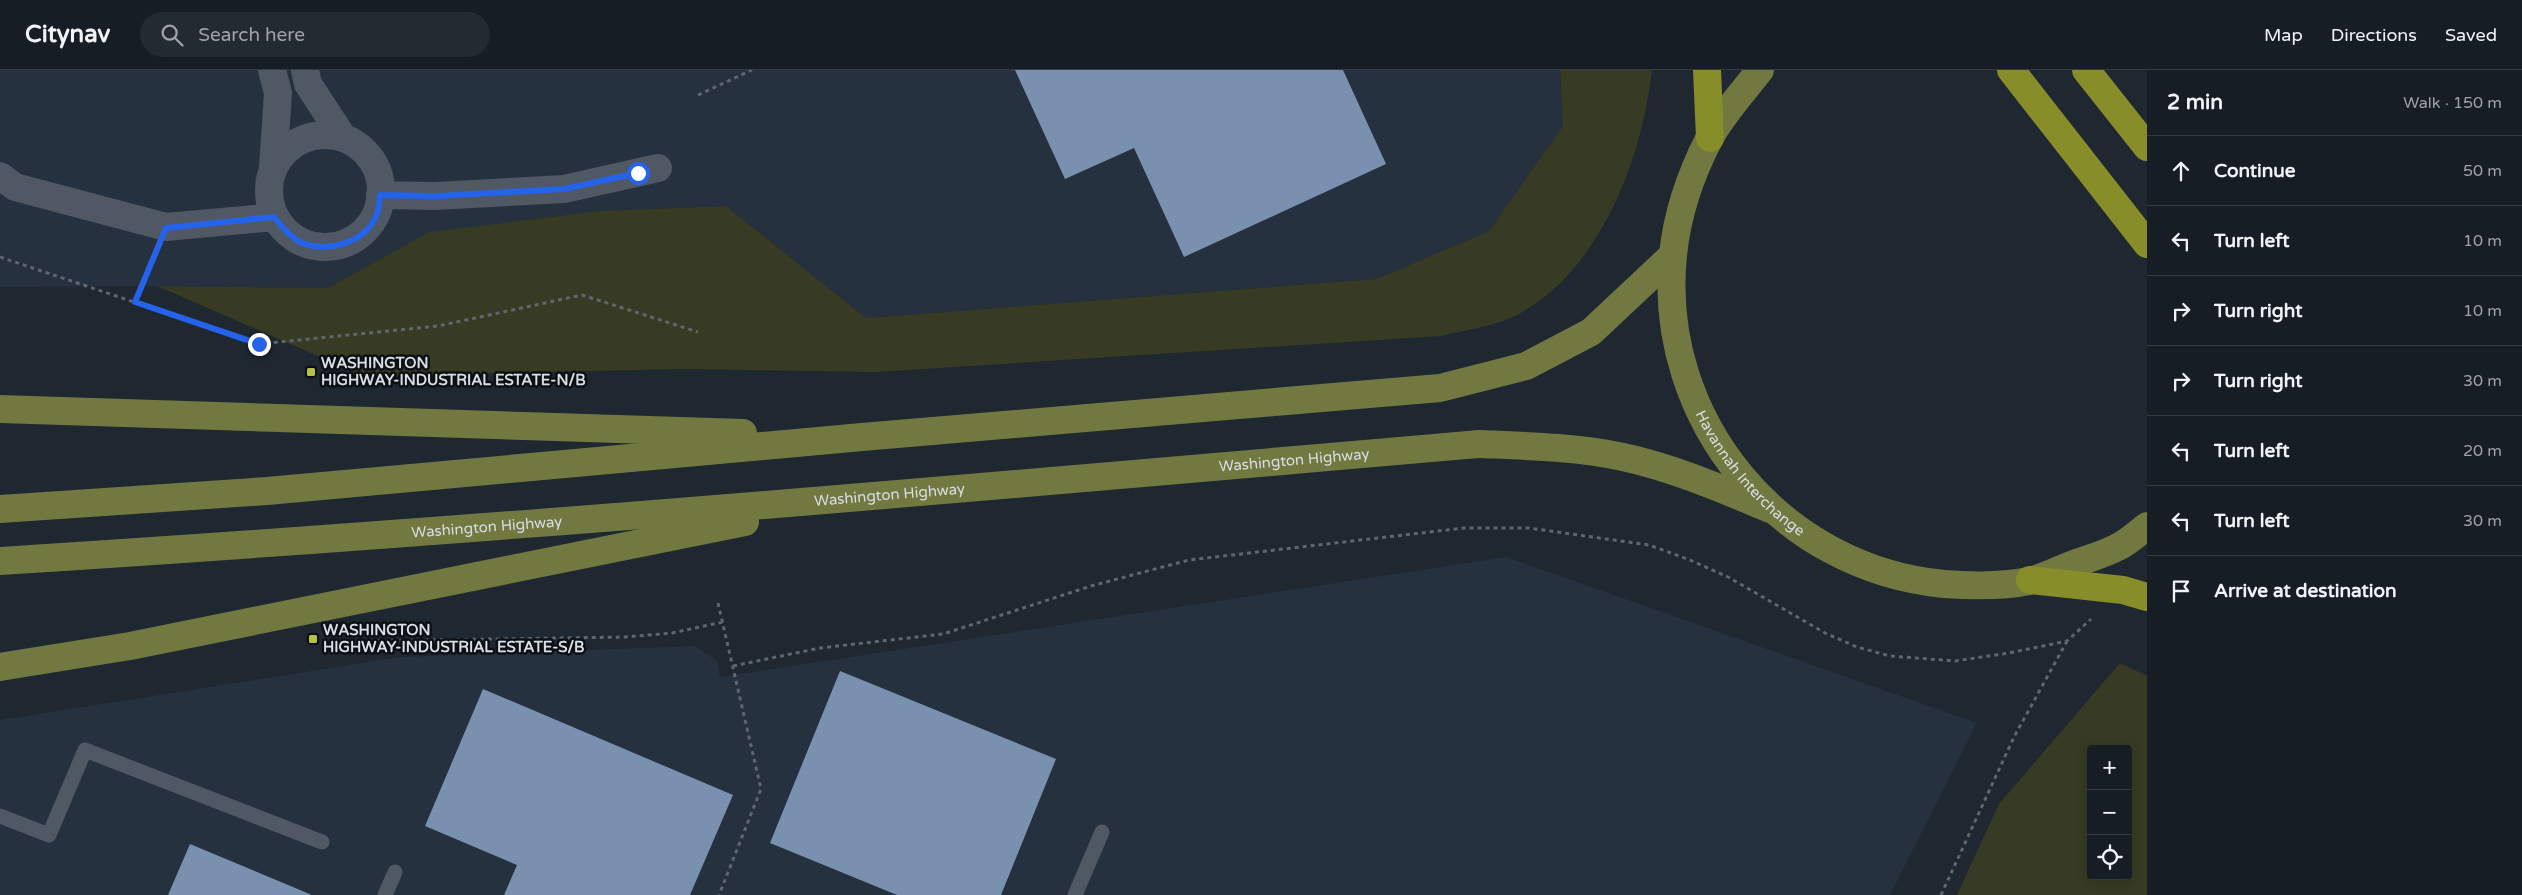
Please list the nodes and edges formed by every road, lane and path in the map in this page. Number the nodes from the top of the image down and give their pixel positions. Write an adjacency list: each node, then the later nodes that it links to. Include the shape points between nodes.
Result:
1 (272, 70): 12 (street, via 278,92)
2 (305, 70): 9 (street, via 308,84)
3 (752, 70): 8 (path)
4 (1707, 70): 10 (highway)
5 (1760, 70): 10 (main road, Havannah Interchange)
6 (2012, 70): 18 (highway)
7 (2086, 70): 11 (highway)
8 (698, 95)
9 (342, 136): 12 (street, via 323,134 300,139 284,151); 15 (street, via 358,144 372,159 380,177)
10 (1710, 138): 19 (main road, Havannah Interchange, via 1685,194)
11 (2147, 146)
12 (273, 167): 16 (street, via 269,178 269,198)
13 (658, 168): 15 (street, via 564,189 435,196)
14 (0, 176): 17 (street, via 15,187)
15 (380, 195): 16 (street, via 377,214 369,227 342,245 323,247 300,242)
16 (274, 217): 17 (street)
17 (166, 228): 21 (path)
18 (2147, 244)
19 (1672, 255): 24 (main road, via 1591,332 1526,366 1440,388); 27 (main road, Havannah Interchange, via 1672,311 1686,376 1702,420 1732,467)
20 (0, 257): 21 (path)
21 (135, 302): 22 (path, via 259,344 438,326 582,295)
22 (698, 332)
23 (0, 409): 24 (main road)
24 (862, 437): 26 (main road, via 267,491)
25 (862, 498): 27 (main road, Washington Highway, via 1479,444 1564,448 1623,457 1690,476); 29 (main road, Washington Highway, via 270,544); 37 (main road, via 130,646)
26 (0, 509)
27 (1770, 509): 30 (main road, Havannah Interchange, via 1815,542 1865,567 1919,581 1974,586)
28 (2147, 526): 30 (main road, Havannah Interchange, via 2119,547)
29 (0, 561)
30 (2030, 580): 31 (highway)
31 (2135, 594): 34 (path)
32 (718, 603): 33 (path)
33 (723, 622): 35 (path, via 686,631 625,637 366,641); 36 (path)
34 (2067, 641): 36 (path, via 2009,654 1955,660 1890,656 1857,647 1825,633 1728,577 1650,545 1530,528 1464,528 1189,560 1091,586 943,634 820,648); 45 (path, via 2014,737)
35 (328, 645)
36 (733, 666): 43 (path, via 761,789)
37 (0, 667)
38 (0, 816): 40 (lane, via 50,835 85,750)
39 (1102, 832): 44 (lane)
40 (322, 842)
41 (395, 872): 42 (lane)
42 (385, 895)
43 (719, 895)
44 (1075, 895)
45 (1942, 895)

